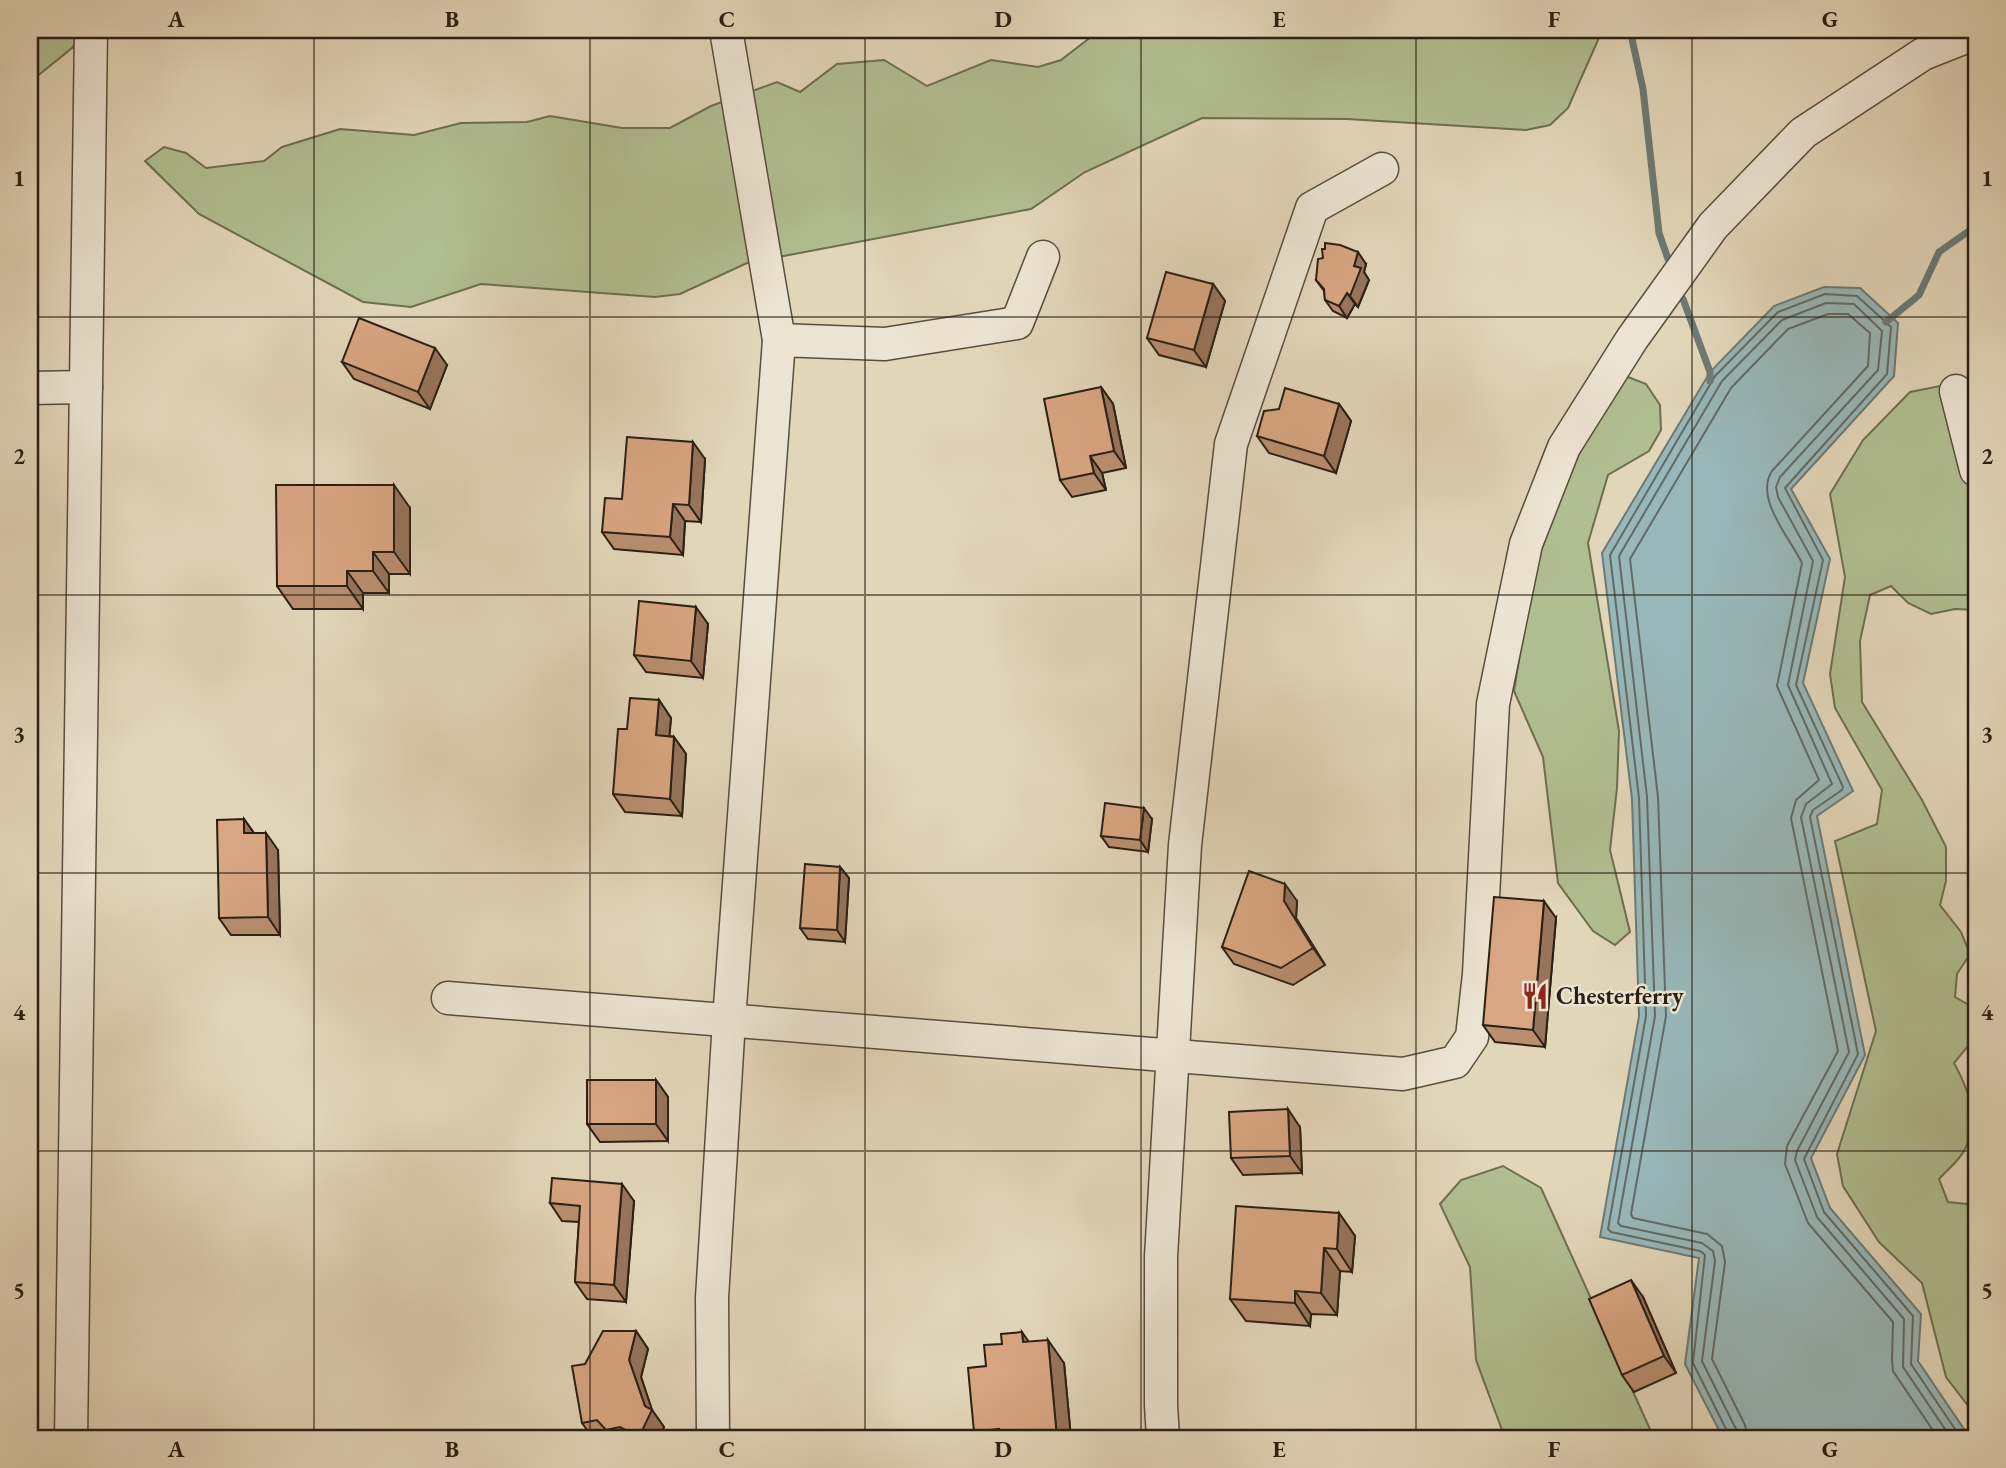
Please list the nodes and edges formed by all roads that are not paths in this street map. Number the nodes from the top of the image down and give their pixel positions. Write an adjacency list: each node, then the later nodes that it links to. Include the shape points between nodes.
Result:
1 (92, 30): 7 (street)
2 (726, 30): 6 (street)
3 (1976, 33): 13 (street, via 1923,54 1803,133 1713,226 1632,339 1564,447 1526,544 1493,704 1479,974 1472,1037 1455,1062 1404,1074)
4 (1382, 169): 13 (street, via 1312,208 1231,444 1185,845)
5 (1043, 257): 6 (street, via 1017,323 885,344)
6 (779, 340): 12 (street)
7 (86, 387): 8 (street); 14 (street)
8 (30, 388)
9 (1956, 391): 10 (street)
10 (1976, 470)
11 (448, 998): 12 (street)
12 (729, 1020): 13 (street); 15 (street, via 712,1298)
13 (1172, 1055): 16 (street, via 1161,1257)
14 (71, 1438)
15 (713, 1438)
16 (1164, 1438)

